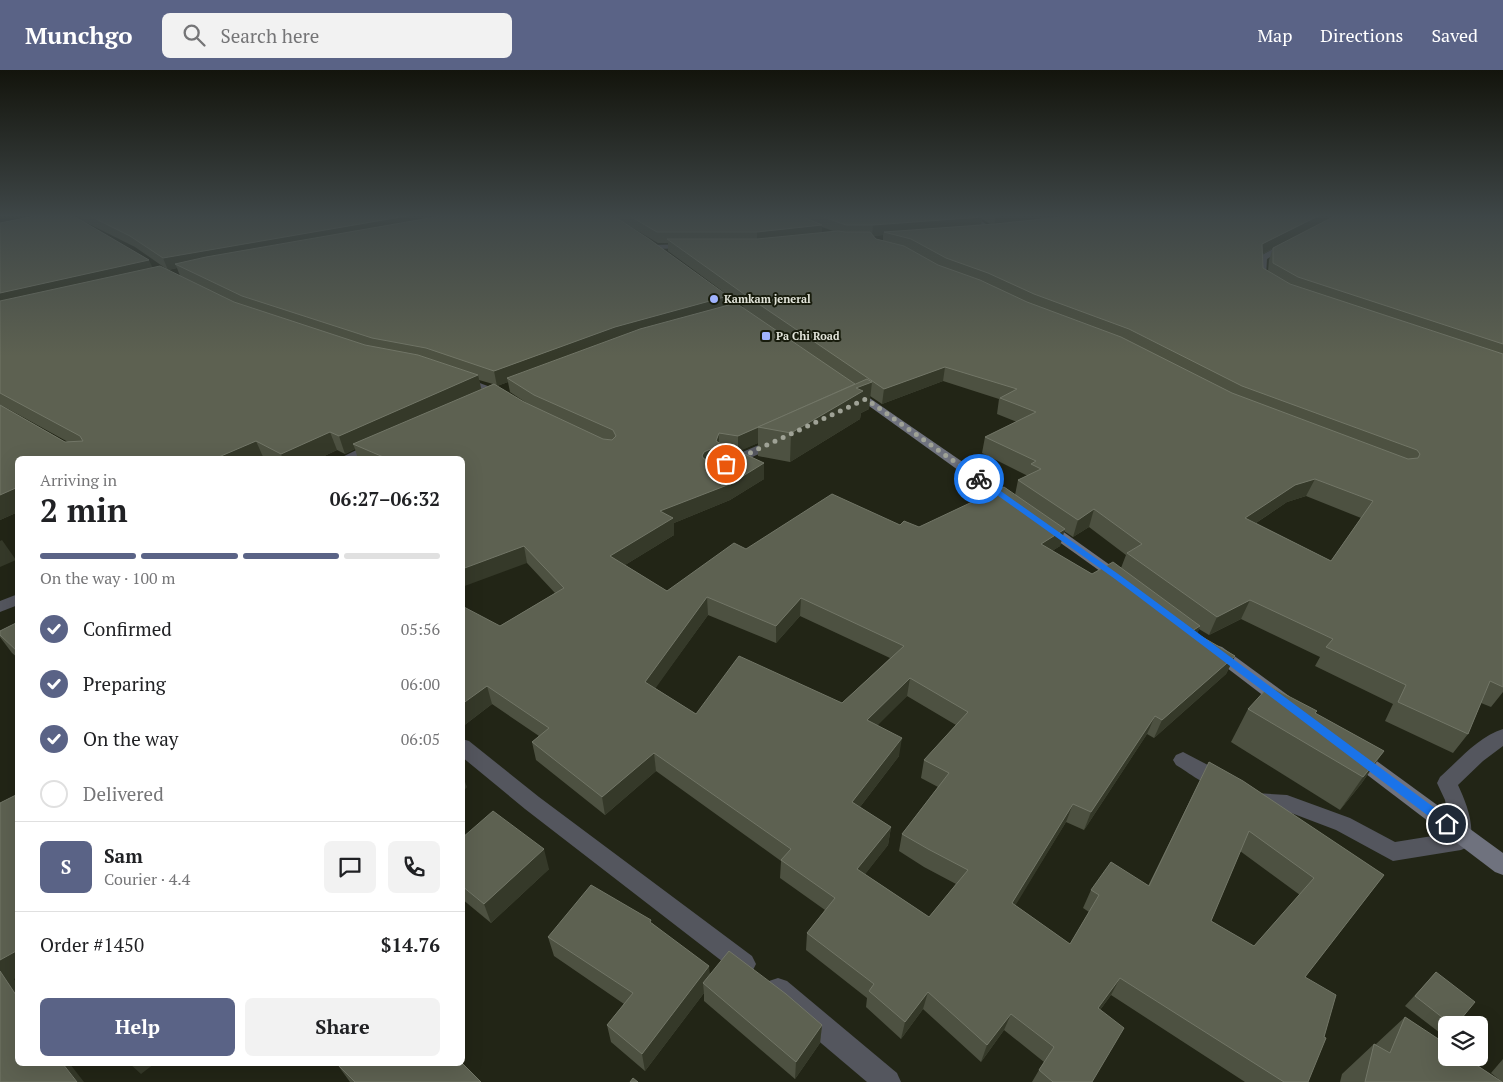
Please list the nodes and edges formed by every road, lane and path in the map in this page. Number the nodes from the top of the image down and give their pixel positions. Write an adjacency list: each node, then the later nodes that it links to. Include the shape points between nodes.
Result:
1 (1263, 262): 2 (street, via 1262,277)
2 (1276, 285)
3 (453, 376): 5 (street)
4 (843, 382): 12 (street, via 862,401)
5 (502, 390): 6 (street); 7 (street)
6 (480, 400)
7 (518, 404)
8 (787, 436): 11 (street)
9 (390, 439): 10 (street)
10 (351, 456)
11 (719, 467)
12 (1021, 508)
13 (1037, 520): 14 (street)
14 (1134, 589)
15 (15, 600): 16 (street)
16 (0, 606)
17 (1204, 642): 18 (street)
18 (1290, 707)
19 (1503, 736): 23 (street, via 1447,783 1455,800)
20 (465, 748): 25 (street, via 795,1002)
21 (1345, 748): 23 (street)
22 (1183, 760): 23 (street, via 1258,802 1287,803 1343,824 1393,852 1461,841)
23 (1462, 836): 24 (street)
24 (1503, 865)
25 (888, 1082)

